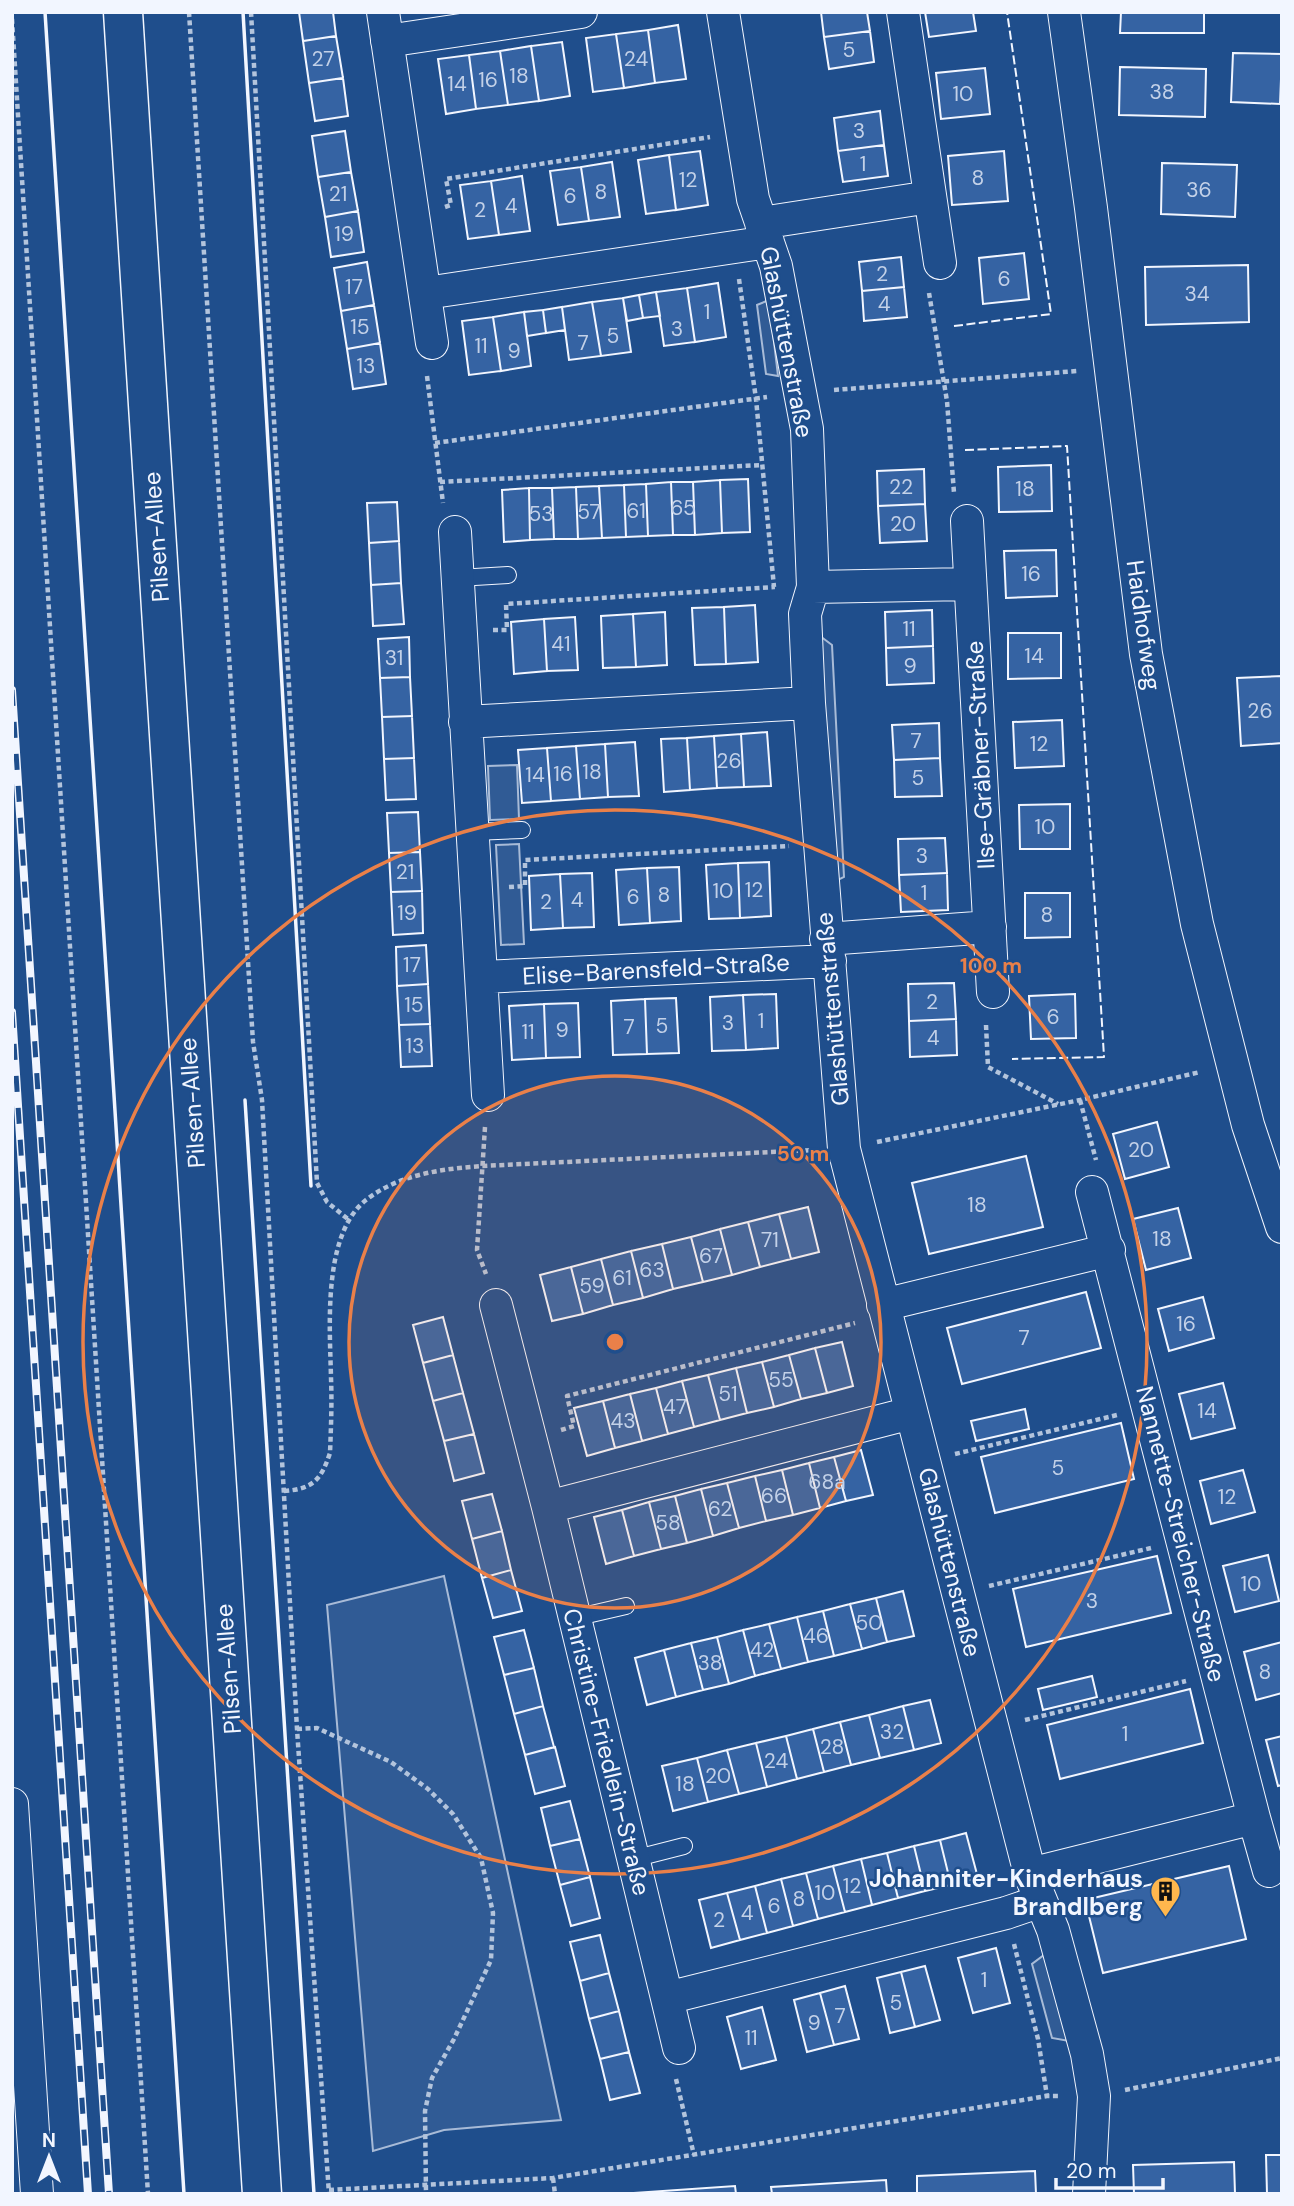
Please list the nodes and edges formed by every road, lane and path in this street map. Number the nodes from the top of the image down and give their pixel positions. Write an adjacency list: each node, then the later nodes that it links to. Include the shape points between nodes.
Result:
1 (123, 12): 84 (main road, Pilsen-Allee)
2 (189, 12): 57 (path)
3 (251, 12): 48 (path, via 317,1183 327,1202)
4 (581, 12): 9 (street)
5 (723, 12): 10 (street, Glashüttenstraße)
6 (903, 12): 11 (street)
7 (1064, 12): 18 (street, Haidhofweg)
8 (12, 19): 83 (path)
9 (385, 27): 16 (street)
10 (742, 131): 12 (path, via 446,179); 13 (street, Glashüttenstraße, via 753,200)
11 (930, 197): 13 (street); 15 (street)
12 (451, 205)
13 (765, 232): 14 (street); 20 (street, Glashüttenstraße)
14 (734, 247): 16 (street); 21 (path)
15 (940, 263): 19 (path, via 925,265)
16 (426, 293): 17 (street)
17 (432, 343): 22 (path, via 424,355)
18 (1109, 369): 19 (path); 49 (street, Haidhofweg, via 1146,654 1197,924 1248,1125)
19 (943, 382): 20 (path); 25 (path, via 957,522)
20 (802, 393): 21 (path); 31 (street, Glashüttenstraße)
21 (756, 399): 22 (path); 23 (path)
22 (435, 443): 24 (path)
23 (762, 465): 24 (path); 30 (path)
24 (440, 482): 26 (path, via 444,517)
25 (967, 521): 29 (street, Ilse-Gräbner-Straße)
26 (455, 532): 28 (street)
27 (508, 575): 28 (lane)
28 (458, 578): 32 (street)
29 (970, 584): 31 (street); 39 (street, Ilse-Gräbner-Straße)
30 (774, 587): 31 (path); 32 (path, via 506,604 507,630)
31 (813, 587): 33 (street, Glashüttenstraße, via 805,614)
32 (461, 632): 34 (street)
33 (809, 703): 34 (street); 37 (street, Glashüttenstraße)
34 (466, 722): 36 (street)
35 (522, 830): 36 (lane)
36 (473, 832): 38 (street)
37 (819, 845): 38 (path, via 525,860 525,886); 40 (street, Glashüttenstraße)
38 (477, 889): 41 (street)
39 (990, 927): 40 (street); 42 (street, Ilse-Gräbner-Straße)
40 (828, 950): 41 (street, Elise-Barensfeld-Straße); 52 (street, Glashüttenstraße, via 844,1149)
41 (482, 977): 43 (street)
42 (993, 992): 45 (path, via 985,1004 988,1067)
43 (488, 1095): 46 (path)
44 (1080, 1100): 47 (path, via 1104,1189)
45 (1059, 1105)
46 (482, 1166): 48 (path, via 433,1170 383,1188 363,1202); 51 (path, via 477,1250)
47 (1093, 1192): 50 (street, Nannette-Streicher-Straße)
48 (349, 1220): 57 (path, via 334,1265 330,1302 330,1453 323,1474 302,1490)
49 (1282, 1227)
50 (1109, 1250): 52 (street); 53 (street, Nannette-Streicher-Straße)
51 (496, 1305): 58 (street, Christine-Friedlein-Straße)
52 (885, 1310): 54 (street, Glashüttenstraße); 55 (path, via 567,1396)
53 (1149, 1407): 56 (path); 59 (street, Nannette-Streicher-Straße)
54 (911, 1413): 58 (street); 71 (street, Glashüttenstraße)
55 (574, 1426)
56 (954, 1454)
57 (284, 1491): 65 (path)
58 (548, 1507): 62 (street, Christine-Friedlein-Straße)
59 (1183, 1540): 60 (path); 63 (street, Nannette-Streicher-Straße)
60 (988, 1586)
61 (626, 1606): 62 (lane)
62 (574, 1618): 69 (street, Christine-Friedlein-Straße)
63 (1217, 1674): 64 (path); 67 (street, Nannette-Streicher-Straße)
64 (1020, 1721)
65 (297, 1728): 80 (path, via 317,1728 391,1762 453,1814 481,1858 493,1913 491,1960 432,2078 425,2111); 81 (path)
66 (13, 1813): 82 (street)
67 (1254, 1818): 70 (street, Nannette-Streicher-Straße); 71 (street)
68 (684, 1846): 69 (lane)
69 (633, 1859): 73 (street, Christine-Friedlein-Straße)
70 (1269, 1871)
71 (1036, 1887): 72 (street); 77 (street, Glashüttenstraße, via 1053,1930)
72 (1006, 1913): 73 (street); 76 (path, via 1038,2039)
73 (667, 1998): 74 (street, Christine-Friedlein-Straße)
74 (679, 2048): 78 (path, via 669,2051)
75 (1282, 2058): 77 (path)
76 (1047, 2096): 77 (path); 78 (path)
77 (1094, 2096): 87 (street, Glashüttenstraße)
78 (694, 2155): 79 (path)
79 (554, 2178): 80 (path); 86 (path)
80 (425, 2184): 81 (path); 85 (path)
81 (329, 2192)
82 (37, 2194)
83 (148, 2194)
84 (262, 2194)
85 (426, 2194)
86 (555, 2194)
87 (1089, 2194)

